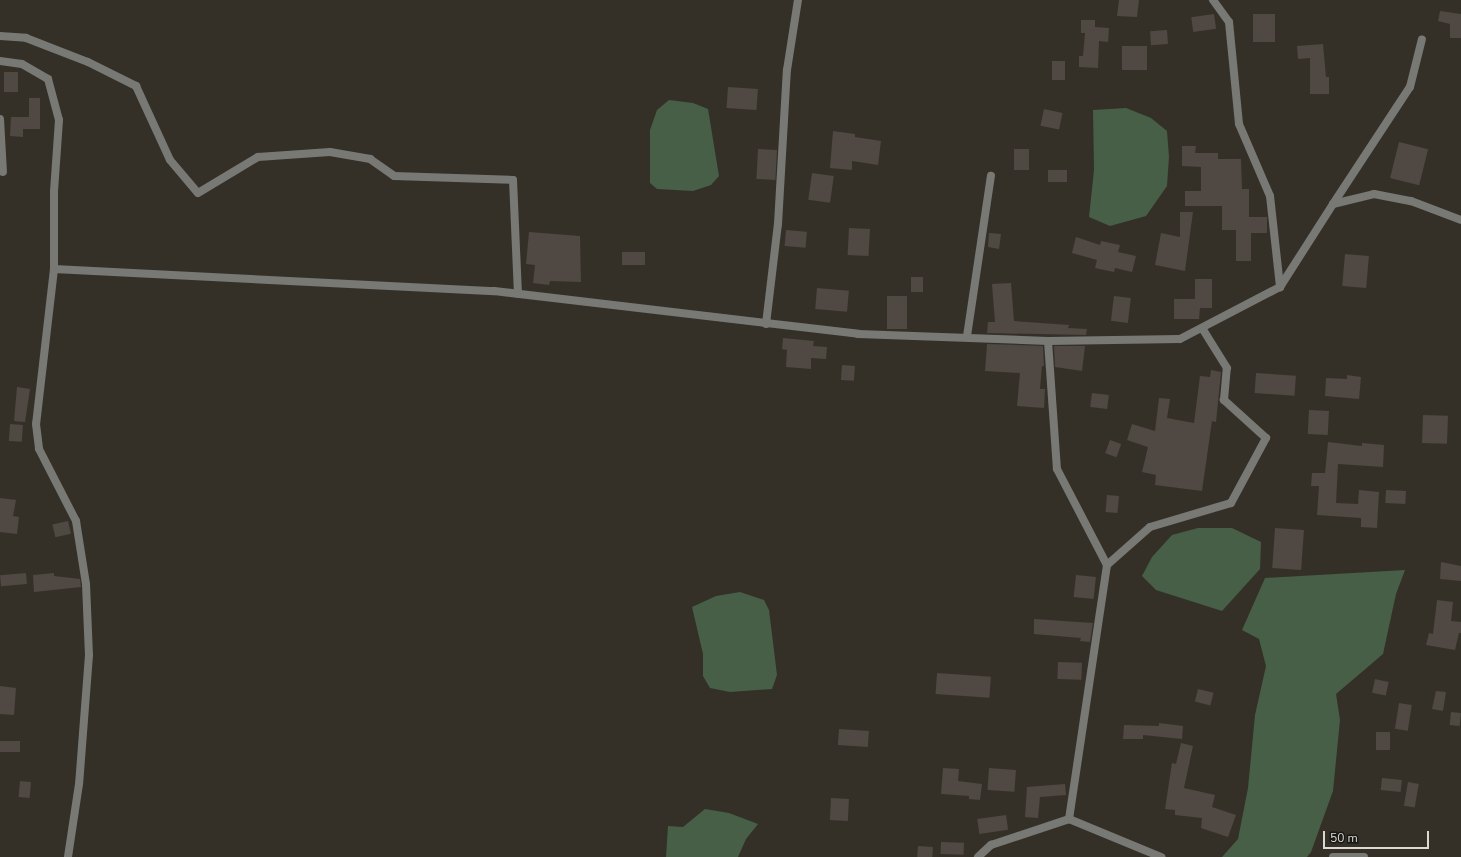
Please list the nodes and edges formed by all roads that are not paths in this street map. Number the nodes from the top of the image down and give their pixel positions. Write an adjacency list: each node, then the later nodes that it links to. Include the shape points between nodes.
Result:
1 (798, 0): 14 (street, via 787,70 778,224)
2 (1212, 0): 12 (street, via 1229,22 1239,124 1270,196)
3 (0, 36): 13 (street, via 26,38 88,62 136,86 170,160 198,193 258,157 330,152 370,159 394,176 513,180)
4 (1422, 40): 9 (street, via 1410,87)
5 (0, 61): 11 (street, via 22,64 48,79 59,120 54,192)
6 (0, 119): 7 (street)
7 (3, 172)
8 (991, 176): 16 (street)
9 (1333, 204): 10 (street, via 1374,194 1411,201); 12 (street)
10 (1461, 220)
11 (54, 270): 13 (street); 20 (street, via 36,424 39,449 76,521 86,584 89,655 79,784)
12 (1280, 287): 15 (street)
13 (518, 294): 14 (street)
14 (766, 324): 16 (street, via 858,334)
15 (1202, 328): 17 (street, via 1180,339); 18 (street, via 1227,368 1224,400 1266,438 1231,503 1150,527)
16 (967, 336): 17 (street)
17 (1048, 341): 18 (street, via 1057,469)
18 (1107, 565): 19 (street)
19 (1069, 819): 21 (street, via 991,845); 22 (street)
20 (68, 857)
21 (978, 857)
22 (1161, 857)
23 (1333, 857): 24 (street)
24 (1364, 857)

